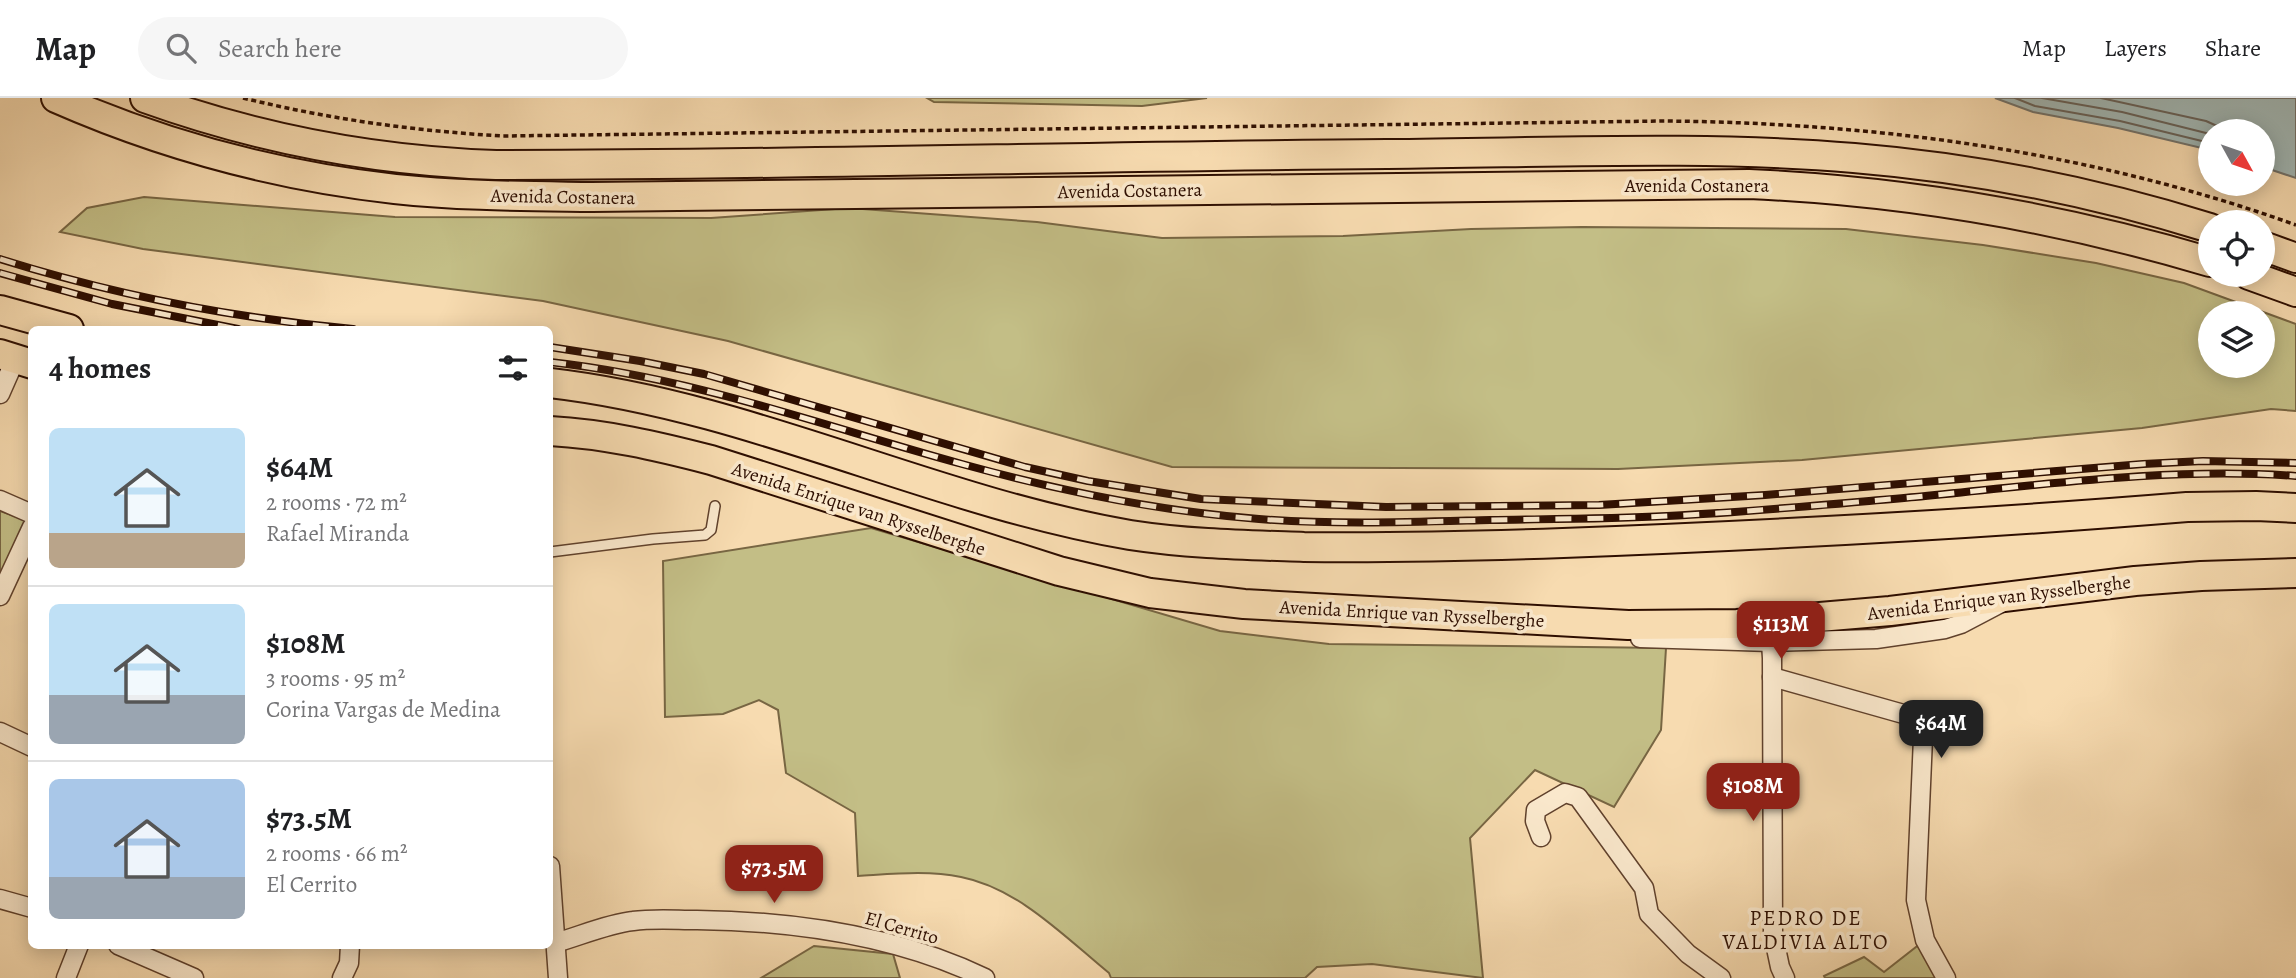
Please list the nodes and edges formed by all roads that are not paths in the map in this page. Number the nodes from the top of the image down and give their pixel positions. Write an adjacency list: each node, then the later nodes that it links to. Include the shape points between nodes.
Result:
1 (56, 98): 6 (main road, Avenida Costanera, via 158,137 257,164 345,182 461,194 592,197 1749,184 1849,190 1965,205 2089,230)
2 (145, 98): 3 (main road, Avenida Costanera, via 302,143 475,165 1801,154 1906,163 2010,179)
3 (2198, 224)
4 (2275, 250): 5 (main road)
5 (2296, 258)
6 (2198, 259)
7 (2275, 284): 8 (main road)
8 (2296, 292)
9 (0, 310): 10 (main road)
10 (58, 326)
11 (0, 334): 12 (main road)
12 (20, 356): 14 (street)
13 (553, 384): 18 (main road, via 712,415 1004,507 1199,544 1481,546 2188,507)
14 (0, 394)
15 (553, 431): 25 (main road, Avenida Enrique van Rysselberghe, via 653,445 711,460 1034,564 1150,593 1244,604)
16 (0, 500): 19 (street)
17 (715, 506): 21 (lane, via 711,530 705,535)
18 (2296, 508)
19 (28, 512)
20 (28, 536): 23 (street)
21 (553, 552)
22 (2296, 573): 24 (main road, Avenida Enrique van Rysselberghe, via 2148,580)
23 (0, 596)
24 (2014, 596): 25 (main road, Avenida Enrique van Rysselberghe, via 1779,622 1628,625); 26 (street, via 1945,629 1876,639)
25 (1533, 621): 26 (street, via 1622,636)
26 (1770, 642): 27 (street)
27 (1772, 677): 44 (street, via 1773,933); 45 (street, via 1906,715 1921,728 1916,900 1925,940)
28 (0, 732): 29 (street)
29 (28, 745)
30 (1541, 837): 43 (street, via 1536,810 1565,793 1578,796 1644,888 1649,915 1688,954)
31 (0, 899): 32 (street)
32 (28, 907)
33 (553, 912): 34 (street)
34 (555, 943): 41 (street); 42 (street, El Cerrito, via 632,921 725,919 825,928 877,939)
35 (77, 949): 38 (street)
36 (127, 949): 39 (street)
37 (350, 949): 40 (street)
38 (66, 978)
39 (194, 978)
40 (342, 978)
41 (558, 978)
42 (985, 978)
43 (1721, 978)
44 (1786, 978)
45 (1946, 978)

